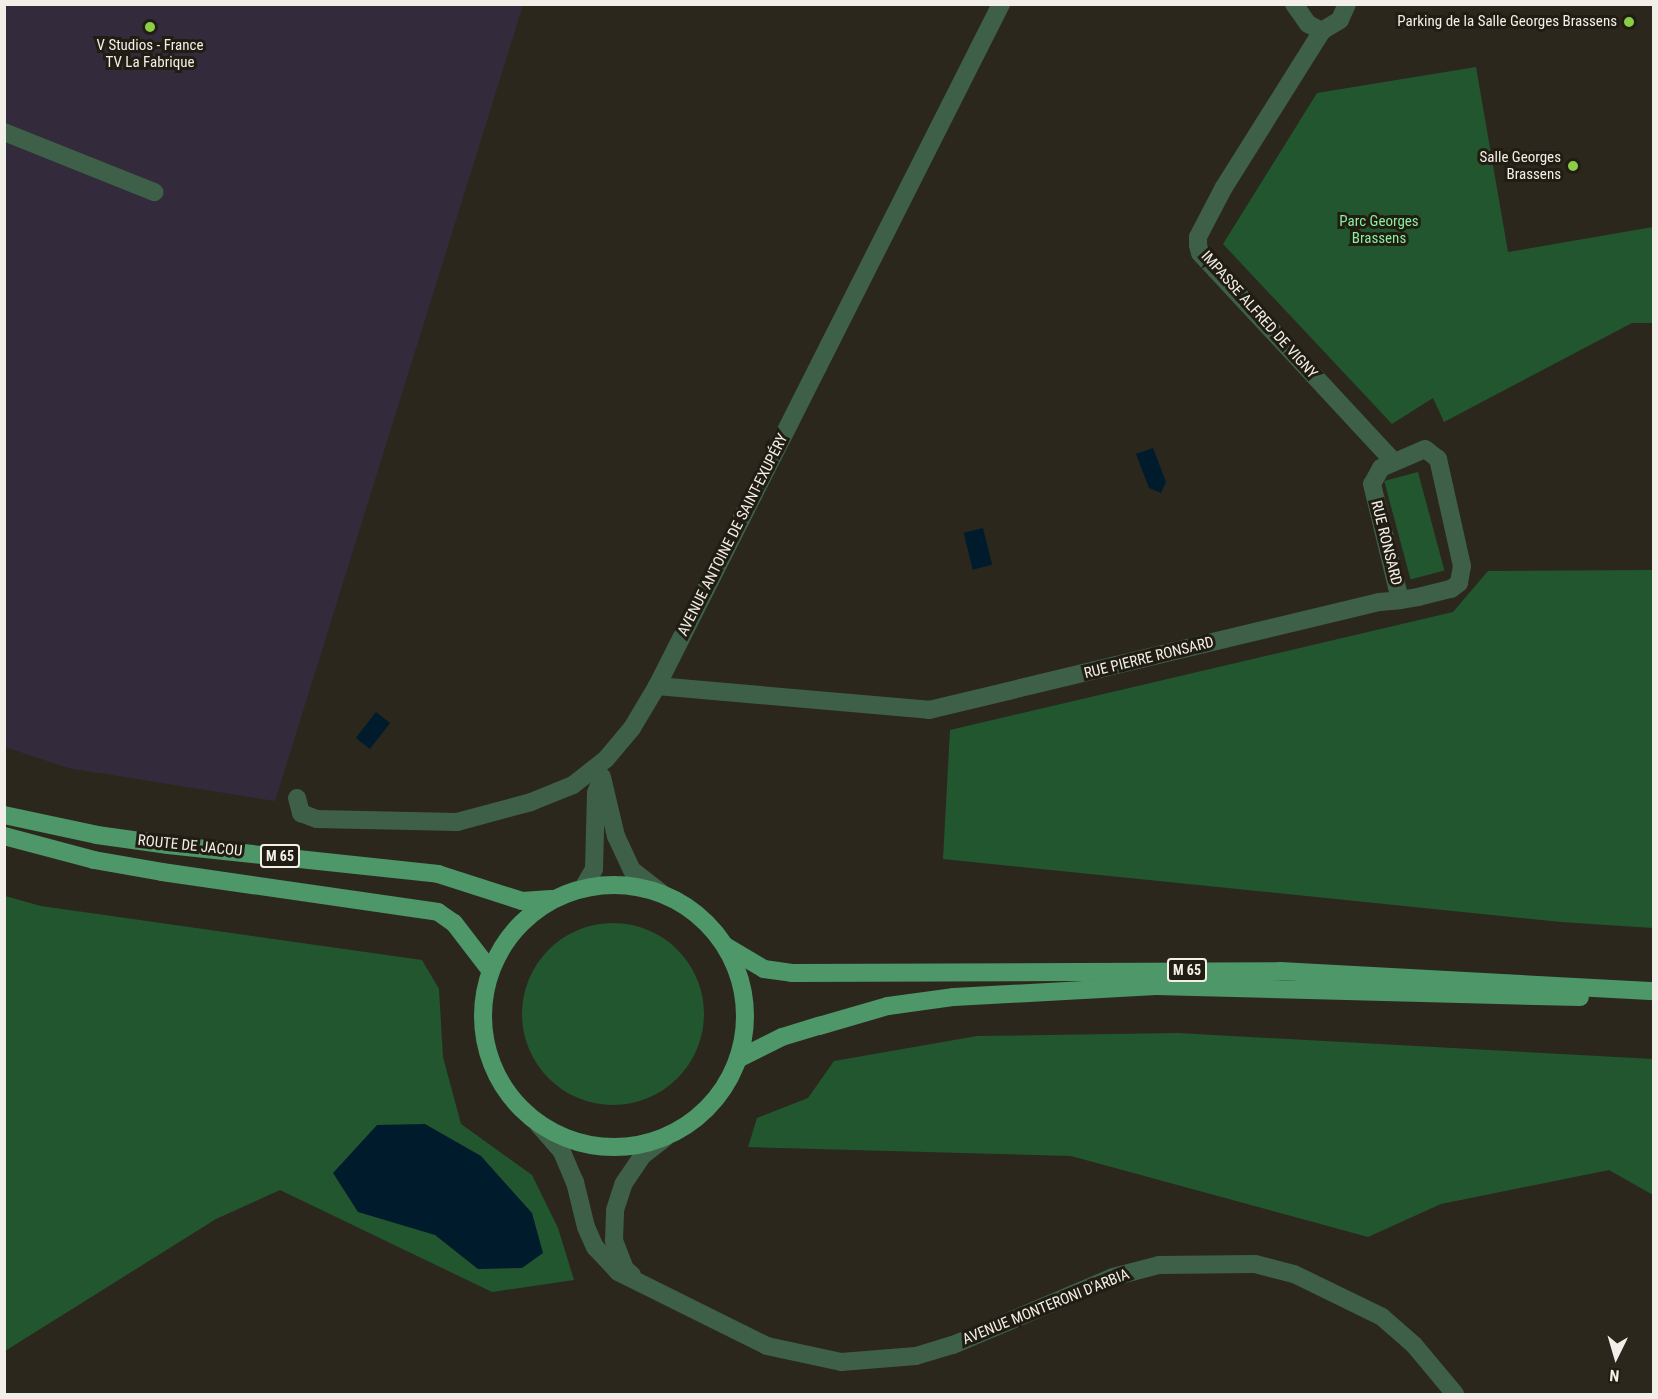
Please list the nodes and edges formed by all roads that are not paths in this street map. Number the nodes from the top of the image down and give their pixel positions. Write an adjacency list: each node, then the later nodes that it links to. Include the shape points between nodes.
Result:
1 (1001, 4): 9 (street, AVENUE ANTOINE DE SAINT-EXUPÉRY)
2 (1294, 4): 4 (street, via 1308,24)
3 (1347, 4): 4 (street, IMPASSE ALFRED DE VIGNY, via 1340,20)
4 (1322, 31): 7 (street, IMPASSE ALFRED DE VIGNY, via 1224,187 1198,237 1198,245 1200,253)
5 (4, 132): 6 (street)
6 (154, 192)
7 (1393, 461): 8 (street, RUE RONSARD, via 1381,468 1372,484); 8 (street, RUE PIERRE RONSARD, via 1425,449 1438,459 1462,567 1459,583 1451,589)
8 (1400, 600): 9 (street, RUE PIERRE RONSARD, via 929,710)
9 (657, 686): 10 (street, AVENUE ANTOINE DE SAINT-EXUPÉRY)
10 (604, 768): 11 (street, AVENUE ANTOINE DE SAINT-EXUPÉRY, via 541,798 457,822 316,819 302,813); 14 (street, AVENUE ANTOINE DE SAINT-EXUPÉRY, via 596,793 594,869); 15 (street, via 616,836 632,870)
11 (297, 798)
12 (4, 815): 16 (main road, ROUTE DE JACOU / M 65, via 168,845 438,874 522,901)
13 (4, 836): 18 (main road, ROUTE DE JACOU / M 65, via 140,868 438,912 454,923)
14 (584, 888): 15 (main road, via 622,884); 16 (main road)
15 (660, 892): 17 (main road, via 698,914)
16 (553, 899): 18 (main road, via 527,917 505,941)
17 (727, 946): 19 (main road, M 65, via 764,969 792,973 1280,971); 21 (main road, via 746,1001)
18 (490, 970): 22 (main road, via 482,1012 488,1055 507,1094)
19 (1653, 991)
20 (1653, 997): 21 (main road, M 65, via 1523,998 1156,986 1042,991 888,1006 782,1037)
21 (740, 1058): 23 (main road, via 716,1098 697,1119)
22 (538, 1124): 23 (main road, via 578,1143 622,1148); 24 (street, AVENUE MONTERONI D'ARBIA, via 561,1152 575,1182 595,1247 618,1272)
23 (664, 1138): 24 (street, AVENUE MONTERONI D'ARBIA, via 642,1156 624,1183 615,1210 614,1241 621,1260)
24 (644, 1287): 25 (street, AVENUE MONTERONI D'ARBIA, via 767,1346 841,1362 879,1362 953,1345 1113,1277 1159,1265 1255,1264 1294,1274 1382,1317 1414,1345)
25 (1455, 1395)

